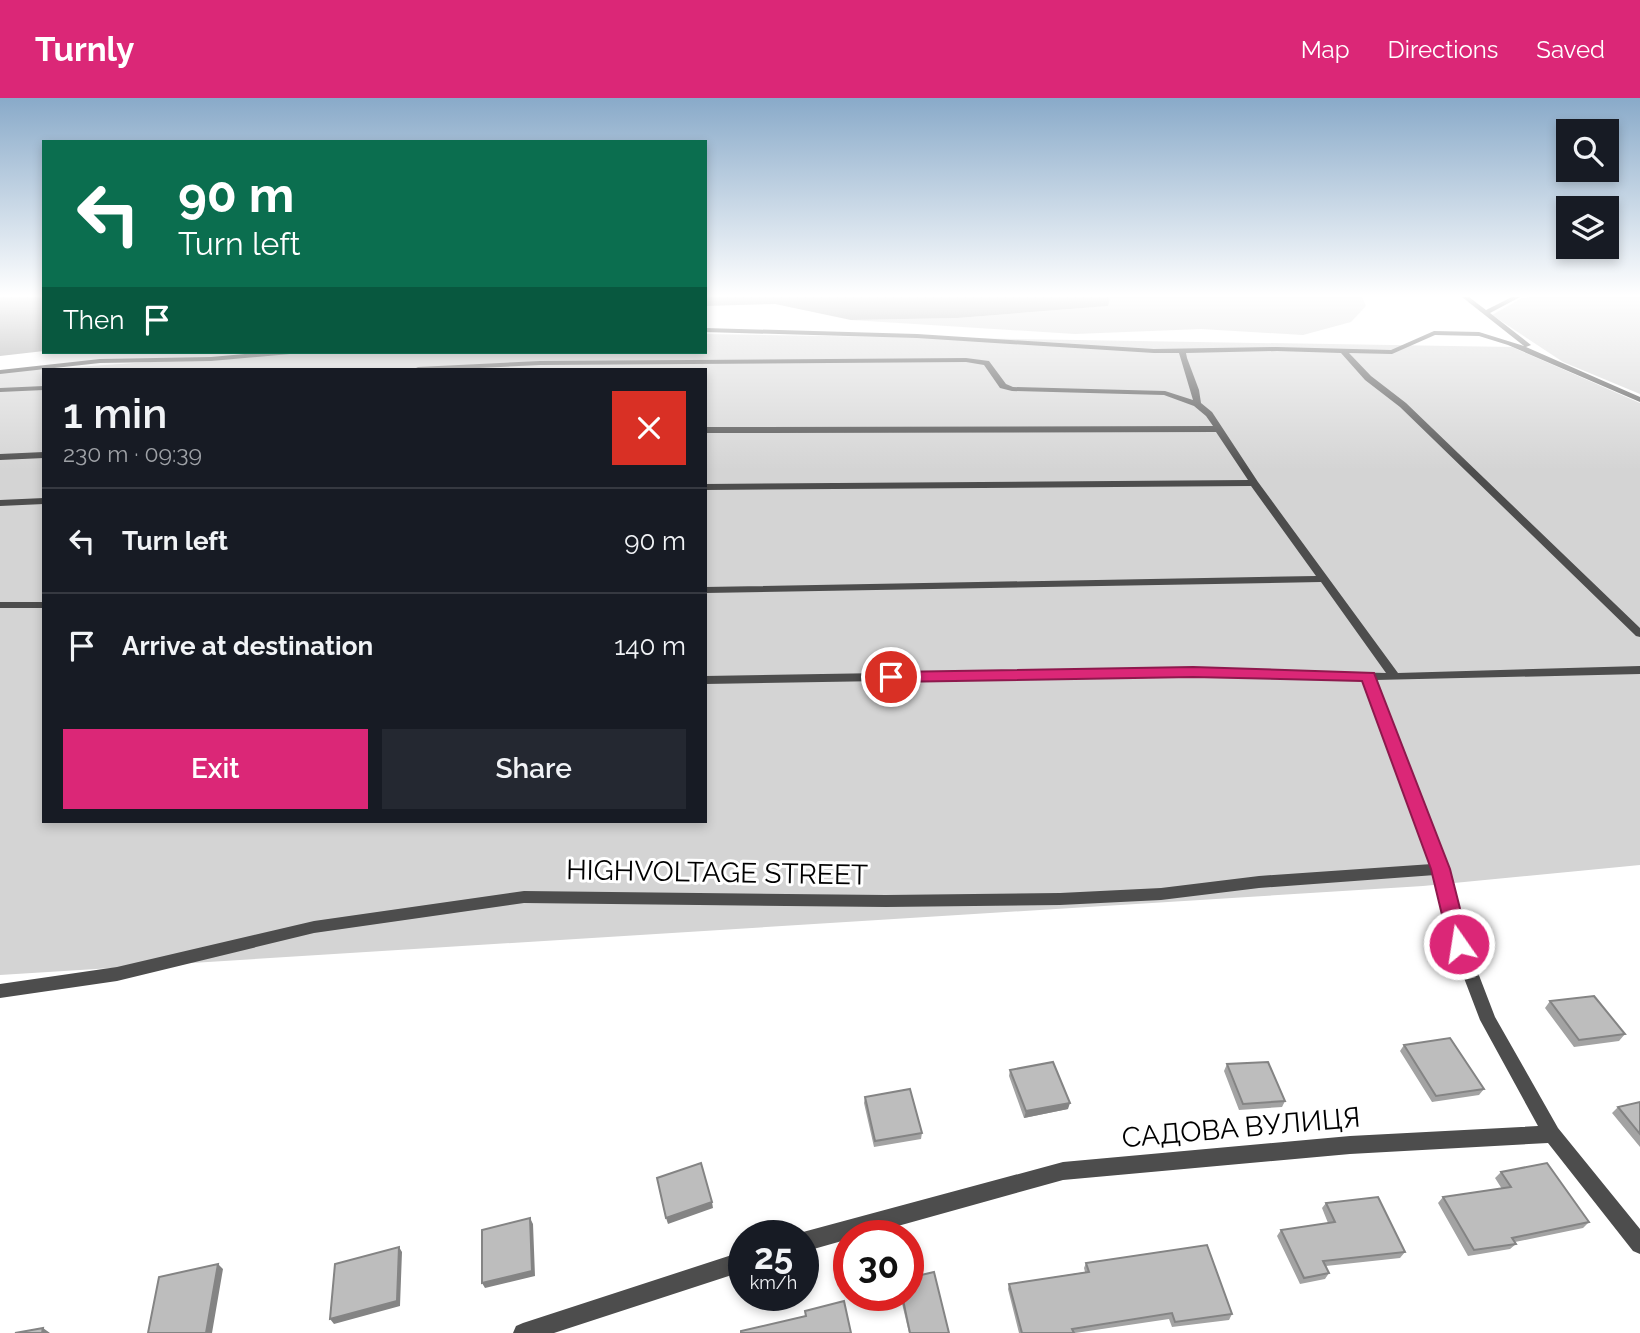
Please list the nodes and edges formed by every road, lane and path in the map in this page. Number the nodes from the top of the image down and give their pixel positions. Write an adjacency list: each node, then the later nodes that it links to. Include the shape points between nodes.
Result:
1 (260, 355): 8 (street, via 100,361)
2 (1182, 355): 12 (street)
3 (1346, 355): 25 (street)
4 (1532, 355): 6 (street)
5 (1536, 355): 6 (street)
6 (1540, 358): 11 (street)
7 (438, 368): 12 (street, via 966,359 986,363 1003,386 1012,389 1165,393)
8 (0, 372)
9 (42, 388): 10 (street)
10 (0, 390)
11 (1640, 400)
12 (1197, 404): 13 (street)
13 (1218, 429): 14 (street); 17 (street)
14 (707, 430)
15 (42, 455): 16 (street)
16 (0, 457)
17 (1254, 483): 18 (street); 21 (street)
18 (707, 488)
19 (42, 500): 20 (street)
20 (0, 503)
21 (1325, 579): 22 (street); 27 (street)
22 (707, 590)
23 (0, 605): 24 (street)
24 (42, 605)
25 (1640, 634)
26 (1640, 670): 27 (street)
27 (1394, 676): 28 (street)
28 (1368, 677): 29 (street, via 1193,672); 30 (street)
29 (707, 680)
30 (1441, 869): 31 (street, HIGHVOLTAGE STREET, via 1060,899 524,897 314,927 117,974); 32 (street, via 1459,944 1488,1020)
31 (0, 992)
32 (1552, 1134): 33 (street, САДОВА ВУЛИЦЯ, via 1350,1145 1063,1171); 34 (street)
33 (819, 1238)
34 (1640, 1244)
35 (728, 1266): 36 (street)
36 (523, 1333)

